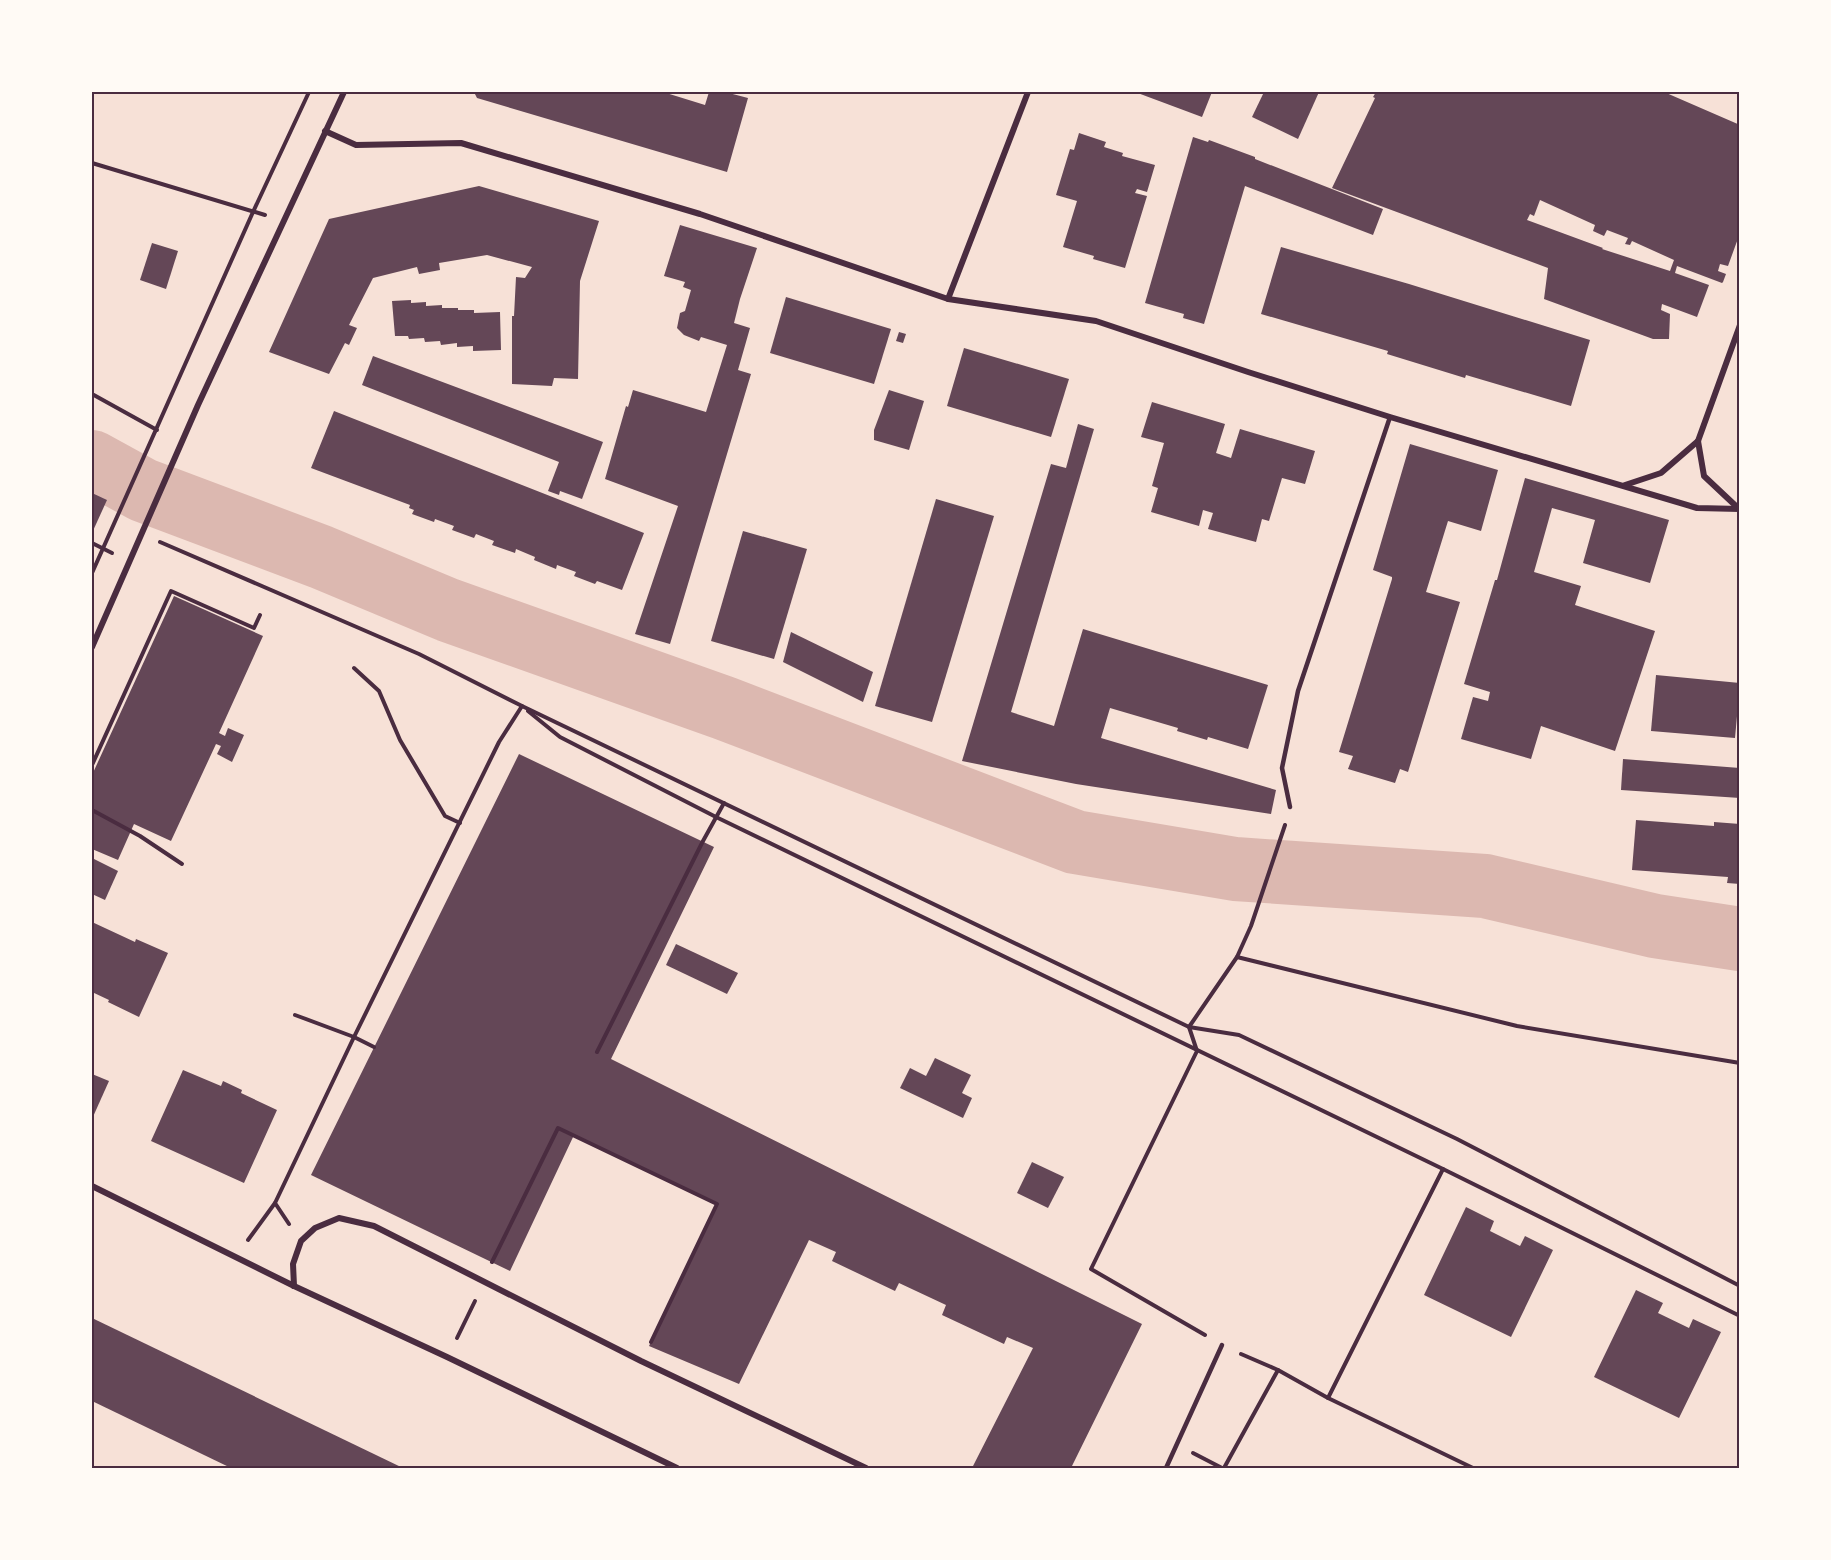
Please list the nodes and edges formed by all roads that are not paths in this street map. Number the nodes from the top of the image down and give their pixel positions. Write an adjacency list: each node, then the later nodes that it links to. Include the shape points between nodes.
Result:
1 (344, 92): 3 (street)
2 (1028, 92): 4 (street)
3 (325, 131): 4 (street, via 356,145 461,143 700,214); 10 (street)
4 (948, 299): 6 (street, via 1096,321)
5 (1740, 325): 7 (street)
6 (1390, 417): 8 (street); 11 (lane, via 1298,691 1282,768)
7 (1698, 441): 8 (street, via 1661,473); 9 (street, via 1704,476)
8 (1624, 486): 9 (street, via 1697,508)
9 (1739, 509)
10 (92, 647)
11 (1290, 807)
12 (92, 1186): 13 (street)
13 (294, 1286): 15 (street); 16 (street, via 300,1241 315,1228 339,1218 374,1226)
14 (1222, 1345): 17 (lane)
15 (677, 1468)
16 (866, 1468)
17 (1166, 1468)

